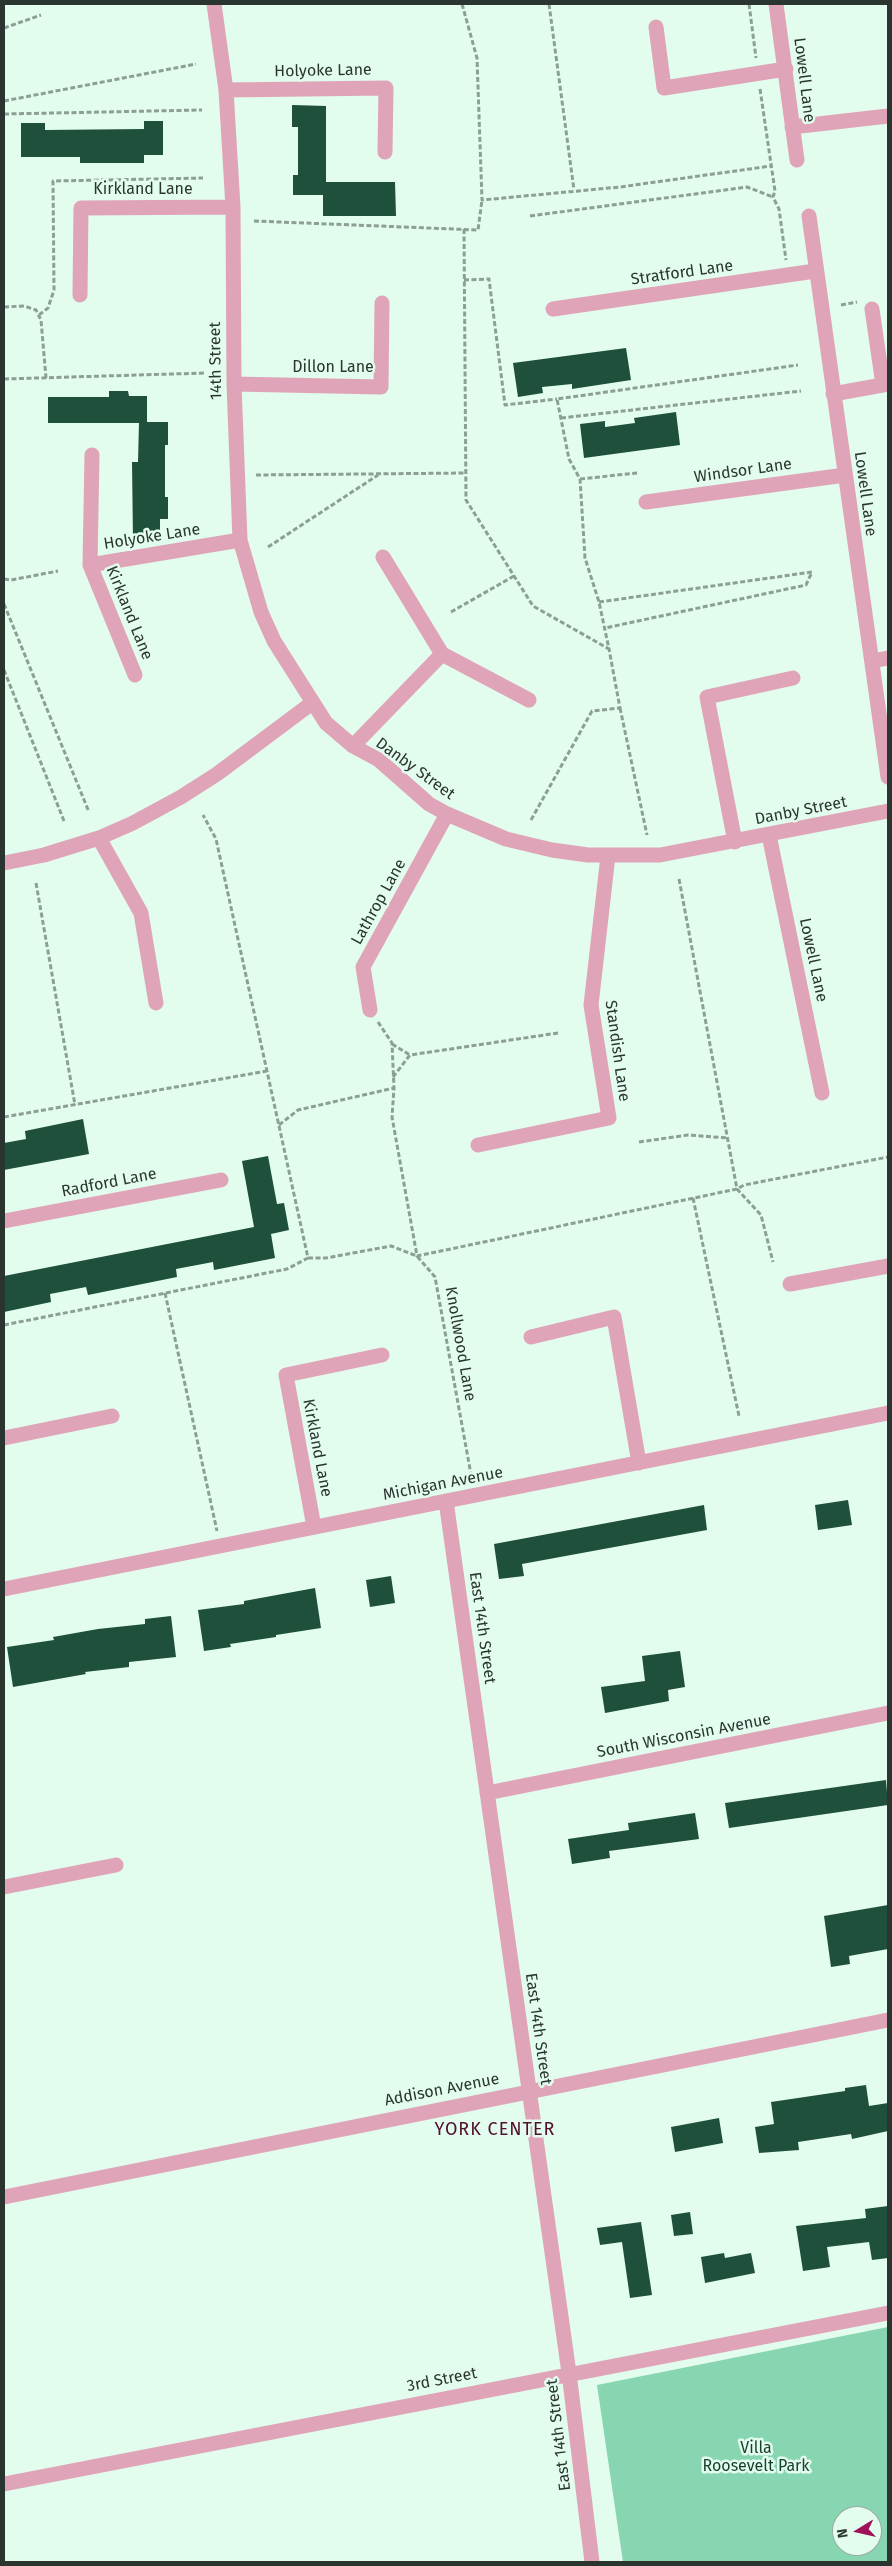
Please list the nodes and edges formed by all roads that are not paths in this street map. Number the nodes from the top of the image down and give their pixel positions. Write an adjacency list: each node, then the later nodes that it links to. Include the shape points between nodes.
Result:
1 (214, 4): 5 (street, 14th Street)
2 (776, 4): 4 (street, Lowell Lane)
3 (656, 27): 4 (street, via 664,88)
4 (786, 69): 7 (street, Lowell Lane)
5 (226, 90): 8 (street, Holyoke Lane, via 386,88); 10 (street, 14th Street)
6 (888, 116): 7 (street)
7 (792, 127): 9 (street, Lowell Lane)
8 (384, 152)
9 (797, 160)
10 (233, 207): 13 (street, Kirkland Lane, via 81,208); 17 (street, 14th Street)
11 (809, 216): 12 (street, Lowell Lane)
12 (815, 271): 15 (street, Stratford Lane); 19 (street, Lowell Lane)
13 (80, 295)
14 (382, 303): 17 (street, Dillon Lane, via 381,387)
15 (553, 309)
16 (872, 310): 18 (street)
17 (234, 384): 23 (street, 14th Street)
18 (886, 385): 19 (street)
19 (833, 394): 21 (street, Lowell Lane)
20 (92, 455): 25 (street, Holyoke Lane)
21 (845, 475): 22 (street, Windsor Lane); 28 (street, Lowell Lane)
22 (646, 502)
23 (240, 540): 25 (street, Holyoke Lane); 32 (street, 14th Street, via 261,612 274,641)
24 (383, 557): 26 (street)
25 (90, 565): 29 (street, Kirkland Lane)
26 (442, 654): 31 (street); 33 (street)
27 (888, 658): 28 (street)
28 (872, 661): 34 (street, Lowell Lane)
29 (135, 675)
30 (793, 678): 39 (street, via 707,697)
31 (529, 700)
32 (312, 703): 33 (street, Danby Street, via 326,723); 38 (street, via 217,774 180,797)
33 (353, 746): 36 (street, Danby Street, via 379,760 429,804)
34 (888, 777)
35 (888, 811): 37 (street, Danby Street)
36 (447, 814): 40 (street, Danby Street, via 506,839 552,850); 43 (street, Lathrop Lane, via 363,967)
37 (769, 835): 39 (street, Danby Street); 44 (street, Lowell Lane)
38 (99, 838): 41 (street); 42 (street, via 142,913)
39 (735, 842): 40 (street, Danby Street, via 660,855)
40 (608, 856): 45 (street, Standish Lane, via 591,1005 609,1118)
41 (4, 863)
42 (156, 1003)
43 (374, 1016)
44 (822, 1093)
45 (478, 1146)
46 (221, 1180): 47 (street, Radford Lane)
47 (4, 1221)
48 (888, 1266): 49 (street)
49 (790, 1284)
50 (530, 1337): 55 (street, via 614,1318)
51 (382, 1355): 57 (street, Kirkland Lane, via 286,1375)
52 (888, 1413): 55 (street, Michigan Avenue)
53 (112, 1416): 54 (street)
54 (4, 1438)
55 (640, 1463): 56 (street, Michigan Avenue)
56 (446, 1501): 57 (street, Michigan Avenue); 60 (street, East 14th Street)
57 (314, 1527): 58 (street, Michigan Avenue)
58 (4, 1589)
59 (888, 1713): 60 (street, South Wisconsin Avenue)
60 (487, 1793): 64 (street, East 14th Street)
61 (116, 1865): 62 (street)
62 (4, 1887)
63 (888, 2020): 64 (street, Addison Avenue)
64 (529, 2090): 65 (street, Addison Avenue); 67 (street, East 14th Street)
65 (4, 2197)
66 (888, 2313): 67 (street, 3rd Street)
67 (569, 2373): 68 (street, 3rd Street); 69 (street, East 14th Street)
68 (4, 2484)
69 (592, 2562)

